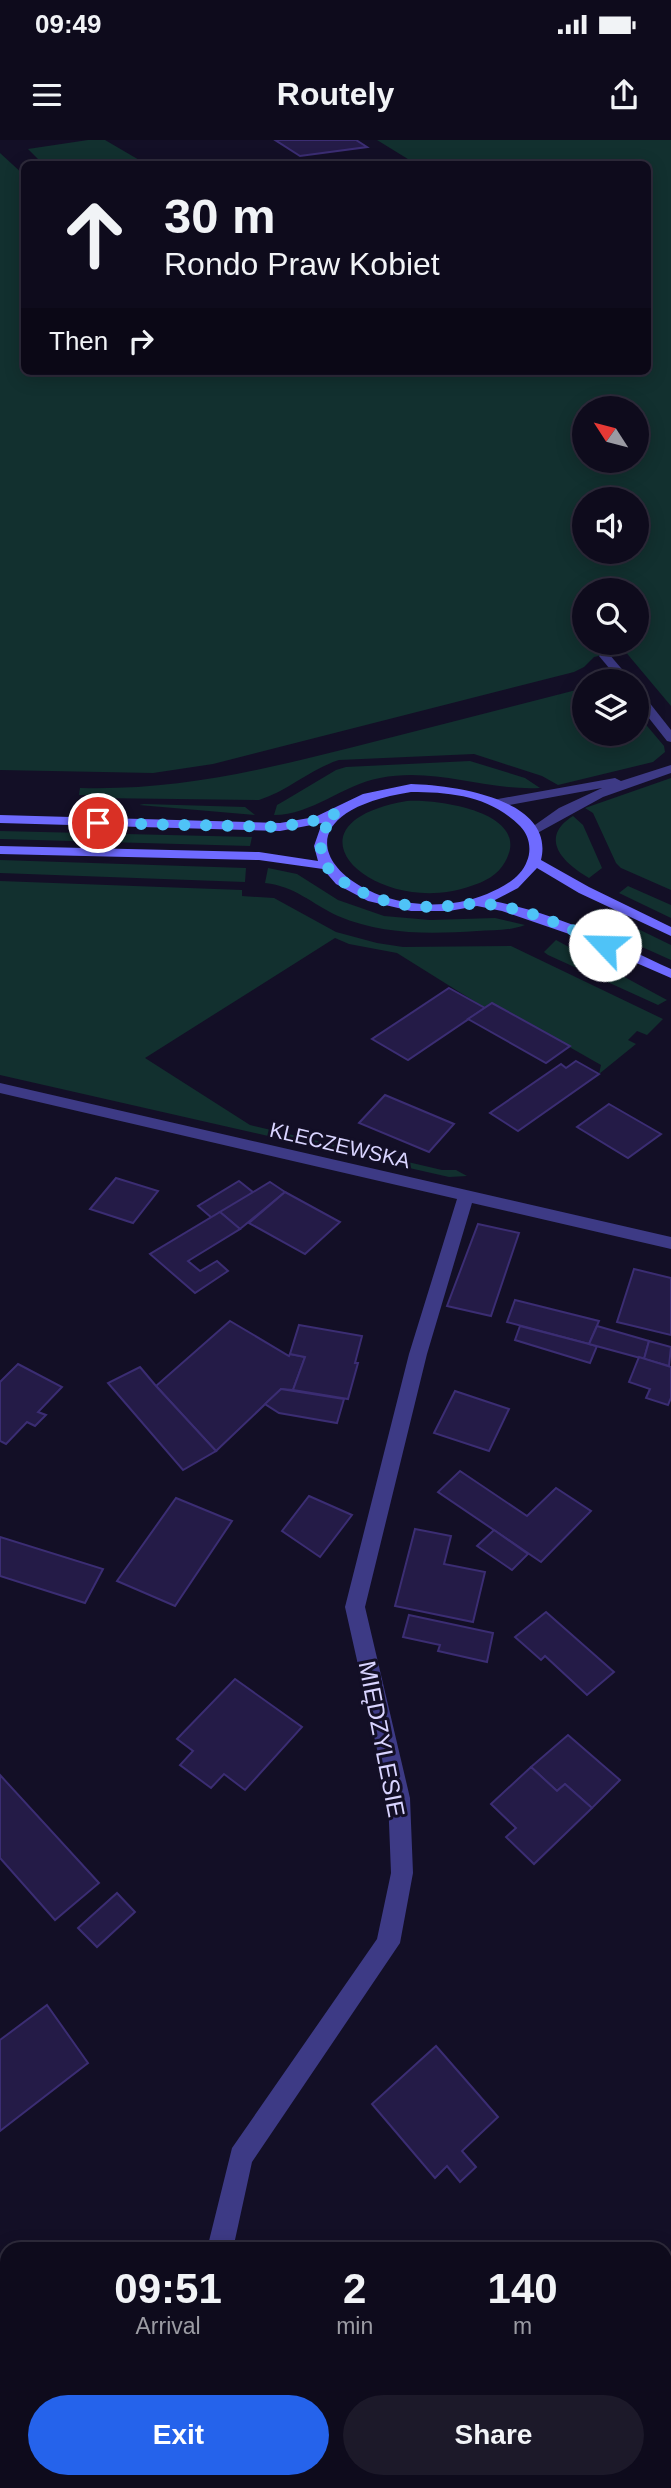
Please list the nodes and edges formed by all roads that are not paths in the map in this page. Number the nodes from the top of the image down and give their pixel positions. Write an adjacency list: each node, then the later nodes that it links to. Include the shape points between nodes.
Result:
1 (605, 656): 2 (street)
2 (616, 669)
3 (649, 710): 4 (street)
4 (671, 738)
5 (671, 769): 6 (street)
6 (632, 780): 7 (street); 10 (street, via 571,807)
7 (498, 803): 8 (main road, via 444,788 411,788 372,795); 10 (main road, via 519,816)
8 (337, 813): 9 (main road, via 280,827); 13 (main road, via 321,838)
9 (0, 818)
10 (532, 832): 12 (main road)
11 (0, 850): 13 (main road, via 259,856)
12 (534, 861): 14 (main road, via 514,885); 15 (main road)
13 (327, 866): 14 (main road, via 341,881 387,902 416,906)
14 (475, 902): 16 (main road, via 546,919)
15 (671, 932)
16 (671, 974)
17 (0, 1088): 18 (street, KLECZEWSKA)
18 (466, 1195): 19 (street, KLECZEWSKA); 20 (street, MIĘDZYLESIE, via 418,1354 355,1607 399,1798 402,1873 388,1943 241,2157)
19 (671, 1243)
20 (222, 2242)

